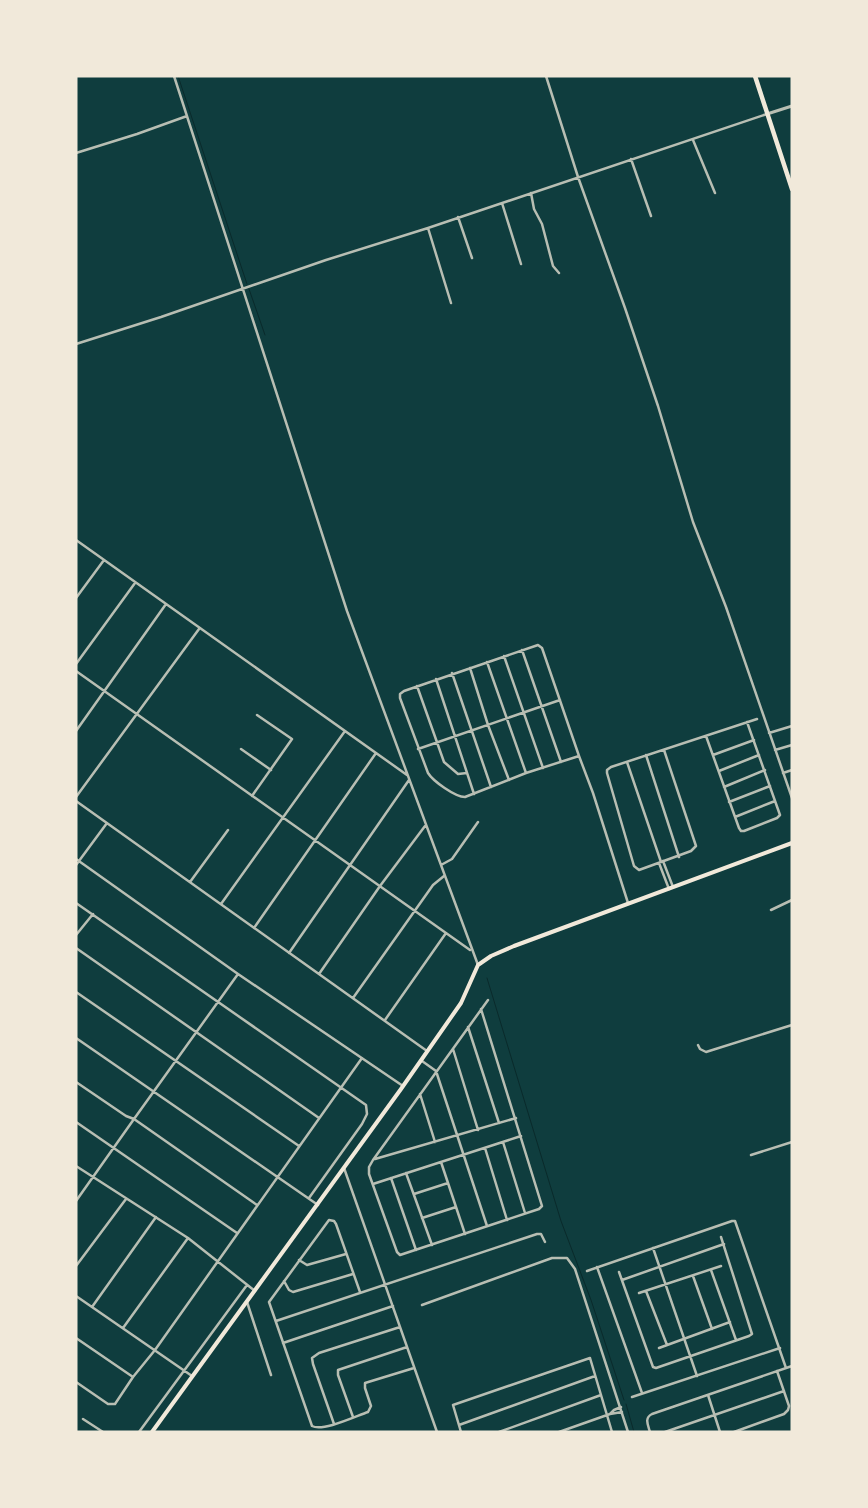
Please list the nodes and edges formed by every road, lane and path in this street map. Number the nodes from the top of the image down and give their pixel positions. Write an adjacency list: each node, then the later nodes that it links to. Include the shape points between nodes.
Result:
1 (174, 76): 6 (street)
2 (546, 76): 10 (street)
3 (755, 76): 5 (highway)
4 (792, 106): 5 (street)
5 (767, 114): 7 (street); 11 (highway)
6 (188, 116): 8 (street); 21 (street)
7 (693, 140): 9 (street); 13 (street)
8 (76, 153)
9 (631, 159): 10 (street); 15 (street)
10 (578, 177): 12 (street); 53 (street, via 625,308 693,522)
11 (792, 189)
12 (531, 193): 14 (street); 20 (street)
13 (715, 193)
14 (502, 203): 16 (street); 19 (street)
15 (651, 216)
16 (458, 217): 17 (street); 18 (street)
17 (428, 228): 21 (street); 22 (street)
18 (472, 258)
19 (521, 264)
20 (558, 273)
21 (244, 288): 23 (street); 78 (street, via 347,611)
22 (451, 303)
23 (76, 344)
24 (76, 540): 25 (street)
25 (104, 560): 26 (street); 27 (street)
26 (135, 583): 28 (street); 33 (street)
27 (76, 598)
28 (166, 604): 29 (street); 39 (street)
29 (199, 628): 43 (street); 51 (street)
30 (522, 650): 31 (street); 40 (street, via 541,646); 41 (street)
31 (504, 656): 32 (street); 42 (street)
32 (487, 662): 34 (street); 45 (street)
33 (76, 664)
34 (470, 668): 36 (street); 48 (street)
35 (76, 671): 39 (street)
36 (452, 674): 37 (street); 52 (street)
37 (436, 679): 38 (street); 54 (street)
38 (417, 686): 57 (street); 60 (street, via 400,696)
39 (104, 691): 43 (street); 50 (street)
40 (560, 700): 41 (street); 67 (street)
41 (541, 706): 42 (street); 68 (street)
42 (524, 712): 45 (street); 70 (street)
43 (137, 714): 85 (street); 87 (street)
44 (257, 714): 71 (street, via 292,739)
45 (505, 719): 48 (street); 76 (street)
46 (757, 719): 47 (street)
47 (747, 722): 55 (street); 56 (street)
48 (488, 725): 52 (street); 80 (street)
49 (792, 726): 53 (street)
50 (76, 731)
51 (345, 731): 63 (street); 91 (street)
52 (471, 731): 54 (street); 82 (street)
53 (769, 733): 62 (street)
54 (454, 736): 57 (street); 75 (street)
55 (706, 736): 61 (street); 65 (street)
56 (754, 740): 65 (street); 66 (street)
57 (437, 742): 60 (street); 75 (street, via 446,766 460,774)
58 (792, 744): 62 (street)
59 (242, 749): 71 (street)
60 (418, 749): 84 (street, via 435,780 459,797)
61 (664, 750): 64 (street); 98 (street, via 696,844 694,849)
62 (775, 750): 77 (street)
63 (376, 753): 78 (street); 96 (street)
64 (646, 755): 69 (street); 98 (street)
65 (713, 755): 74 (street)
66 (759, 755): 72 (street); 74 (street)
67 (579, 756): 68 (street); 110 (street)
68 (561, 762): 70 (street)
69 (627, 762): 101 (street); 101 (street, via 608,768 607,773 634,866 638,870)
70 (542, 768): 76 (street)
71 (270, 770): 85 (street)
72 (765, 770): 81 (street); 83 (street)
73 (792, 770): 77 (street)
74 (719, 771): 83 (street)
75 (467, 773): 84 (street)
76 (526, 773): 80 (street)
77 (783, 773): 86 (street)
78 (407, 775): 79 (street)
79 (409, 780): 94 (street); 102 (street)
80 (509, 780): 82 (street)
81 (770, 786): 88 (street); 89 (street)
82 (491, 787): 84 (street)
83 (724, 787): 89 (street)
84 (474, 794)
85 (252, 796): 91 (street)
86 (792, 798)
87 (76, 799): 93 (street)
88 (776, 801): 90 (street); 90 (street, via 780,815 777,818 743,831)
89 (729, 802): 90 (street)
90 (735, 817)
91 (284, 818): 96 (street); 112 (street)
92 (478, 822): 104 (street, via 449,861)
93 (107, 823): 100 (street); 106 (street)
94 (425, 826): 104 (street); 107 (street)
95 (228, 830): 106 (street)
96 (316, 840): 102 (street); 116 (street)
97 (792, 843): 108 (main road)
98 (679, 857): 101 (street)
99 (76, 859): 100 (street)
100 (80, 861): 103 (street); 123 (street)
101 (661, 862): 108 (street)
102 (349, 864): 107 (street); 121 (street)
103 (76, 865)
104 (440, 865): 105 (street)
105 (444, 876): 114 (street, via 433,885); 120 (street)
106 (190, 882): 112 (street)
107 (380, 886): 114 (street); 124 (street)
108 (671, 888): 110 (main road)
109 (792, 900): 113 (street)
110 (628, 903): 122 (main road, via 514,946)
111 (76, 904): 115 (street)
112 (221, 904): 116 (street)
113 (771, 910)
114 (415, 911): 117 (street); 126 (street)
115 (93, 914): 118 (street); 128 (street)
116 (254, 928): 121 (street)
117 (446, 933): 120 (street); 130 (street)
118 (76, 935)
119 (76, 948): 133 (street)
120 (472, 951): 122 (street)
121 (289, 952): 124 (street)
122 (478, 966): 137 (main road, via 460,1003)
123 (238, 974): 128 (street); 138 (street)
124 (319, 974): 126 (street)
125 (76, 992): 139 (street)
126 (354, 998): 130 (street)
127 (488, 1000): 129 (street)
128 (218, 1002): 133 (street); 144 (street)
129 (481, 1009): 132 (street); 148 (street)
130 (384, 1020): 137 (street)
131 (792, 1025): 135 (street, via 706,1052)
132 (468, 1027): 136 (street); 151 (street)
133 (197, 1032): 139 (street); 147 (street)
134 (76, 1038): 145 (street)
135 (698, 1045)
136 (453, 1048): 141 (street); 152 (street)
137 (428, 1051): 140 (main road)
138 (362, 1058): 143 (street); 144 (street)
139 (177, 1060): 145 (street); 158 (street)
140 (421, 1060): 141 (street); 143 (main road)
141 (436, 1071): 146 (street); 153 (street)
142 (76, 1082): 149 (street)
143 (403, 1086): 166 (main road)
144 (340, 1087): 147 (street); 174 (street, via 366,1105 367,1114)
145 (154, 1091): 149 (street); 169 (street)
146 (420, 1094): 155 (street); 163 (street)
147 (319, 1118): 158 (street)
148 (516, 1118): 151 (street); 154 (street)
149 (134, 1119): 159 (street); 178 (street)
150 (76, 1122): 159 (street)
151 (499, 1123): 152 (street)
152 (478, 1130): 153 (street)
153 (458, 1136): 155 (street); 161 (street)
154 (521, 1136): 156 (street); 180 (street, via 542,1206)
155 (435, 1142): 163 (street)
156 (503, 1142): 160 (street); 180 (street)
157 (792, 1142): 162 (street)
158 (299, 1146): 169 (street)
159 (113, 1148): 168 (street); 185 (street)
160 (485, 1148): 161 (street); 183 (street)
161 (464, 1155): 164 (street); 184 (street)
162 (751, 1155)
163 (373, 1160): 172 (street, via 368,1171)
164 (441, 1162): 167 (street); 171 (street)
165 (76, 1166): 168 (street)
166 (344, 1168): 177 (main road); 209 (street)
167 (406, 1173): 170 (street); 173 (street)
168 (93, 1177): 175 (street); 176 (street)
169 (278, 1177): 174 (street); 178 (street)
170 (391, 1178): 172 (street); 193 (street)
171 (448, 1183): 173 (street); 179 (street)
172 (373, 1184): 193 (street, via 398,1253 402,1255)
173 (414, 1194): 182 (street)
174 (308, 1198): 177 (street)
175 (126, 1199): 181 (street); 197 (street)
176 (76, 1201)
177 (318, 1204): 211 (main road)
178 (257, 1205): 185 (street)
179 (456, 1206): 182 (street); 186 (street)
180 (525, 1214): 183 (street)
181 (156, 1217): 188 (street); 219 (street)
182 (422, 1218): 191 (street)
183 (507, 1220): 184 (street)
184 (487, 1226): 186 (street)
185 (237, 1233): 195 (street)
186 (465, 1234): 191 (street)
187 (721, 1237): 190 (street)
188 (188, 1238): 195 (street); 223 (street)
189 (545, 1242): 209 (street, via 541,1234 537,1234)
190 (724, 1244): 200 (street); 227 (street, via 752,1332)
191 (432, 1245): 193 (street)
192 (653, 1248): 199 (street); 200 (street); 232 (street, via 735,1221)
193 (416, 1250)
194 (346, 1254): 196 (street, via 307,1265); 196 (street, via 332,1220 327,1221); 204 (street)
195 (217, 1260): 208 (street); 233 (street)
196 (299, 1260): 207 (street)
197 (76, 1266)
198 (720, 1266): 201 (street)
199 (597, 1267): 202 (street); 247 (street)
200 (659, 1267): 206 (street); 210 (street)
201 (711, 1270): 205 (street); 221 (street)
202 (587, 1271)
203 (619, 1272): 206 (street)
204 (353, 1274): 207 (street, via 293,1292); 213 (street)
205 (693, 1276): 210 (street); 224 (street)
206 (622, 1280): 234 (street, via 653,1366 656,1368)
207 (284, 1281): 220 (street, via 270,1302)
208 (247, 1285): 211 (street); 238 (street)
209 (385, 1285): 213 (street); 218 (street)
210 (665, 1285): 212 (street); 226 (street)
211 (255, 1291): 216 (main road)
212 (646, 1291): 214 (street); 229 (street)
213 (360, 1292): 220 (street)
214 (639, 1293)
215 (76, 1296): 219 (street)
216 (246, 1302): 240 (street); 241 (main road)
217 (422, 1305): 251 (street, via 552,1258 568,1258 575,1269)
218 (393, 1306): 222 (street); 228 (street)
219 (92, 1307): 223 (street)
220 (276, 1322): 228 (street)
221 (730, 1322): 224 (street); 227 (street)
222 (400, 1327): 230 (street); 257 (street, via 312,1358)
223 (123, 1328): 233 (street)
224 (712, 1328): 226 (street)
225 (76, 1338): 244 (street)
226 (684, 1338): 229 (street); 234 (street)
227 (736, 1340): 234 (street)
228 (283, 1343): 257 (street, via 311,1423 314,1427)
229 (667, 1345): 231 (street)
230 (407, 1347): 236 (street); 255 (street, via 338,1370)
231 (659, 1348)
232 (780, 1348): 237 (street); 243 (street)
233 (155, 1350): 238 (street); 244 (street)
234 (690, 1357): 243 (street)
235 (792, 1364): 237 (street)
236 (414, 1368): 255 (street, via 365,1383 371,1409); 262 (street)
237 (786, 1368): 239 (street)
238 (183, 1370): 241 (street); 260 (street)
239 (777, 1371): 246 (street); 248 (street)
240 (271, 1375)
241 (192, 1376): 261 (main road)
242 (595, 1376): 249 (street); 258 (street); 258 (street, via 590,1358 453,1406)
243 (697, 1376): 247 (street)
244 (133, 1378): 245 (street, via 111,1405)
245 (76, 1382)
246 (784, 1391): 254 (street); 271 (street, via 789,1408 786,1412)
247 (642, 1393): 250 (street)
248 (708, 1395): 254 (street); 268 (street, via 650,1415 647,1420)
249 (601, 1396): 253 (street); 264 (street)
250 (632, 1397)
251 (621, 1407): 252 (street); 253 (street)
252 (622, 1412): 253 (street); 267 (street)
253 (608, 1414): 265 (street); 266 (street)
254 (714, 1415): 269 (street); 270 (street)
255 (353, 1417): 257 (street)
256 (84, 1419): 259 (street)
257 (334, 1424)
258 (459, 1425): 263 (street)
259 (103, 1432)
260 (139, 1432)
261 (152, 1432)
262 (437, 1432)
263 (461, 1432)
264 (499, 1432)
265 (559, 1432)
266 (612, 1432)
267 (628, 1432)
268 (650, 1432)
269 (666, 1432)
270 (720, 1432)
271 (734, 1432)

